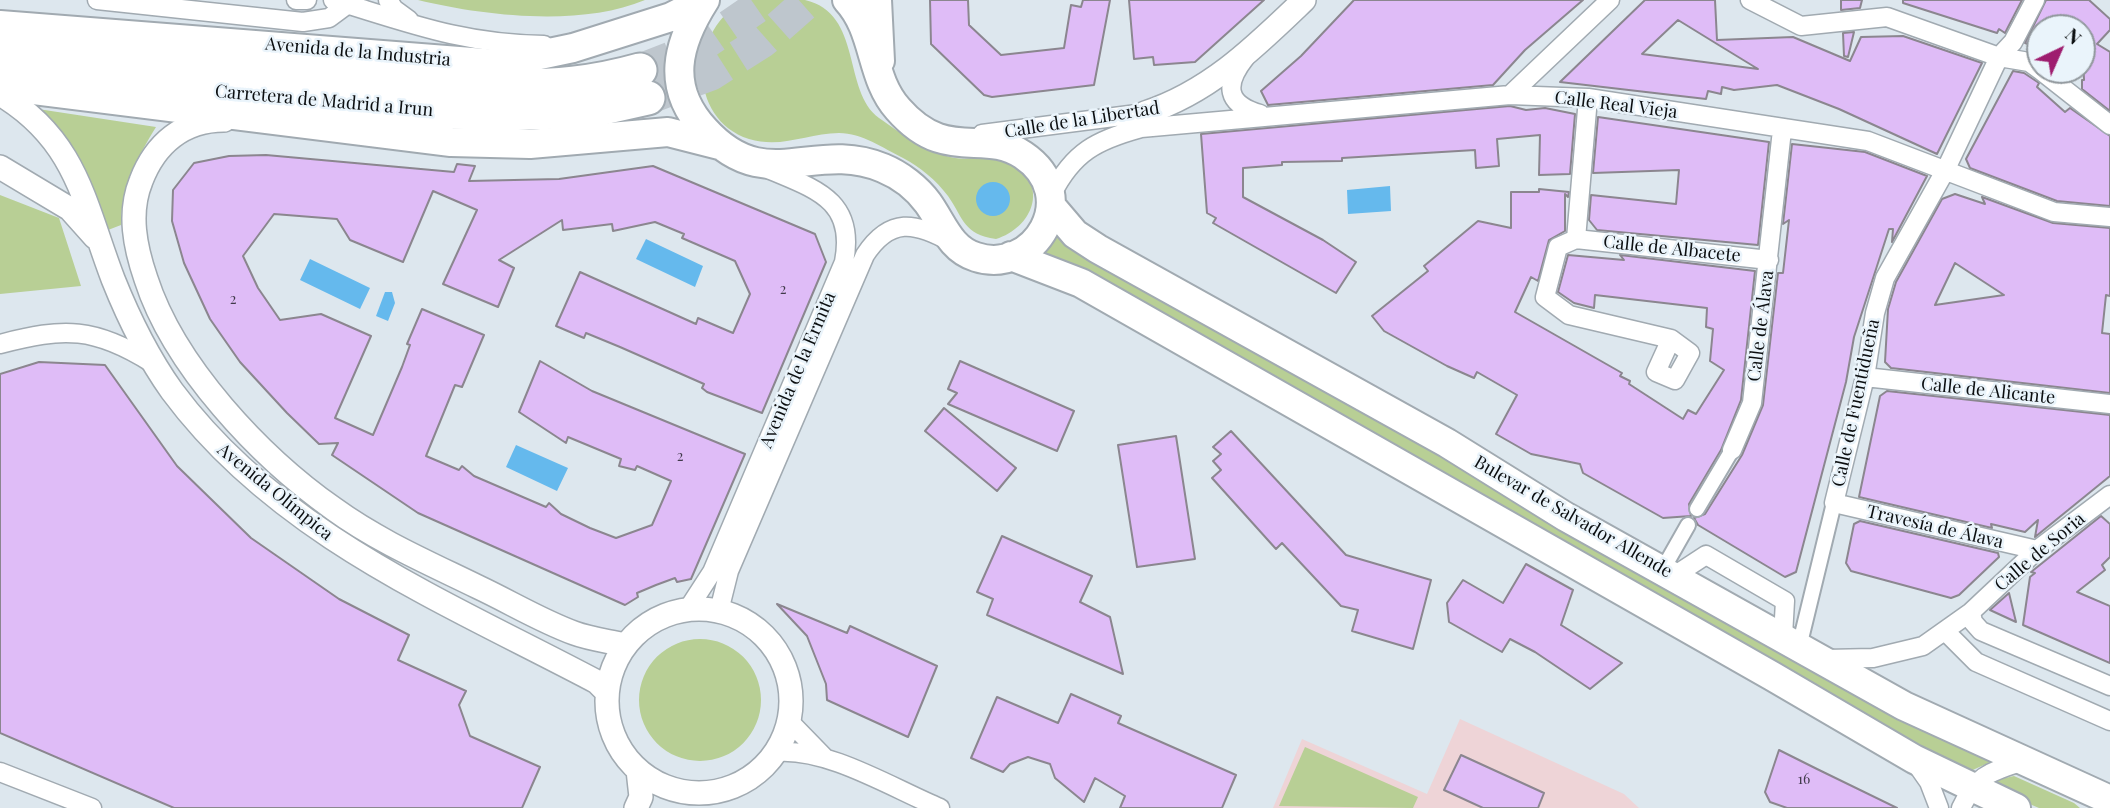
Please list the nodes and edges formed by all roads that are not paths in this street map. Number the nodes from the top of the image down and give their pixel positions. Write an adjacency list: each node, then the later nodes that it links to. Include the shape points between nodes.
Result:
1 (97, 0): 12 (street, via 303,22 329,18)
2 (296, 0): 3 (street)
3 (307, 0)
4 (388, 0): 14 (street)
5 (705, 0): 15 (main road, Avenida de la Industria, via 671,17); 33 (main road, via 683,38 679,78 691,111)
6 (847, 0): 21 (main road, via 864,26)
7 (878, 0): 21 (main road)
8 (1304, 0): 17 (street, Calle de la Libertad)
9 (1610, 0): 25 (street)
10 (1750, 0): 18 (street, via 1801,26 1887,17)
11 (2035, 0): 18 (street, Calle de Fuentidueña, via 2013,42)
12 (345, 2): 14 (street)
13 (0, 25): 15 (main road, Avenida de la Industria, via 497,64 541,57)
14 (424, 30): 15 (street, via 509,44)
15 (593, 40)
16 (0, 43): 20 (highway, Carretera de Madrid a Irun, via 505,86 644,85 590,111 503,114 427,111)
17 (1252, 50): 27 (street, Calle de la Libertad, via 1194,94); 28 (street, via 1236,70 1230,87 1244,110)
18 (1999, 57): 19 (street); 36 (street, Calle de Fuentidueña)
19 (2026, 62)
20 (0, 70)
21 (881, 80): 30 (main road)
22 (2058, 84): 31 (street)
23 (0, 86): 29 (main road)
24 (0, 94): 41 (street, Avenida Olímpica, via 57,146 77,176)
25 (1510, 95): 26 (street, Calle Real Vieja); 28 (street, Calle Real Vieja)
26 (1588, 98): 32 (street, Calle Real Vieja); 39 (street)
27 (1145, 113): 30 (street, Calle de la Libertad, via 969,135)
28 (1267, 116): 37 (street, Calle Real Vieja, via 1156,125 1112,135 1076,157)
29 (266, 120): 33 (main road, via 451,142 555,143 668,132); 60 (street, Avenida Olímpica, via 194,124 158,148 139,185 133,212 142,269 167,330 210,393 245,431 333,509 398,548 575,633)
30 (908, 120): 37 (main road, Bulevar de Salvador Allende, via 946,142 997,146 1022,154 1042,173)
31 (2110, 125)
32 (1782, 130): 36 (street, Calle Real Vieja, via 1868,141); 43 (street, Calle de Álava)
33 (722, 146): 34 (main road)
34 (759, 165): 40 (main road, via 836,157 885,169 919,192); 56 (street, Avenida de la Ermita, via 824,194 842,220 847,244 844,262 717,560)
35 (0, 167): 41 (street, via 70,209)
36 (1945, 171): 38 (street, Calle Real Vieja, via 2054,212); 47 (street, Calle de Fuentidueña, via 1885,278)
37 (1052, 201): 42 (main road, via 1040,235); 55 (main road, Bulevar de Salvador Allende, via 1075,234 1098,249)
38 (2110, 217)
39 (1576, 239): 43 (street, Calle de Albacete); 44 (street, via 1558,247 1545,297 1575,318)
40 (954, 244): 42 (main road, via 978,258); 57 (street, Avenida de la Ermita, via 929,231 902,225 882,235 865,255 729,571)
41 (103, 248): 46 (street, Avenida Olímpica, via 132,325)
42 (1010, 256): 68 (main road, via 1081,283)
43 (1769, 260): 49 (street, Calle de Álava, via 1752,403)
44 (1671, 339)
45 (0, 344): 46 (street, via 46,332 95,335 120,342)
46 (153, 363): 63 (street, Avenida Olímpica, via 223,453 317,530 384,572 597,682)
47 (1865, 377): 48 (street, Calle de Alicante); 51 (street, Calle de Fuentidueña)
48 (2110, 404)
49 (1732, 450): 52 (street, Calle de Álava)
50 (2110, 495): 54 (street, Calle de Soria)
51 (1834, 503): 54 (street, Travesía de Álava); 61 (street, Calle de Fuentidueña)
52 (1697, 509)
53 (1688, 525): 55 (street)
54 (2037, 550): 58 (street, Calle de Soria)
55 (1669, 572): 61 (main road, Bulevar de Salvador Allende)
56 (688, 610): 57 (street); 60 (street, via 667,614)
57 (719, 611): 64 (street, via 752,626 777,652 790,685)
58 (1971, 612): 59 (street, Calle de Soria); 62 (street, via 1981,631)
59 (1946, 632): 61 (street, Calle de Soria, via 1923,646 1873,658); 65 (street, via 1976,662)
60 (625, 645): 63 (street)
61 (1801, 647): 69 (main road, Bulevar de Salvador Allende, via 1904,706)
62 (2110, 686)
63 (607, 692): 70 (street, via 608,719 618,746)
64 (789, 721): 66 (street); 67 (street)
65 (2110, 721)
66 (776, 752): 67 (street); 73 (street, via 752,777 720,792)
67 (825, 758): 77 (street)
68 (1913, 760): 72 (main road); 78 (street, via 1929,782)
69 (2024, 761): 72 (street, via 1986,774); 74 (main road, Bulevar de Salvador Allende)
70 (638, 771): 73 (street); 76 (street, via 641,797)
71 (0, 772): 75 (street)
72 (1966, 798): 79 (main road)
73 (677, 800)
74 (2098, 800)
75 (92, 808)
76 (636, 808)
77 (940, 808)
78 (1939, 808)
79 (2016, 808)

